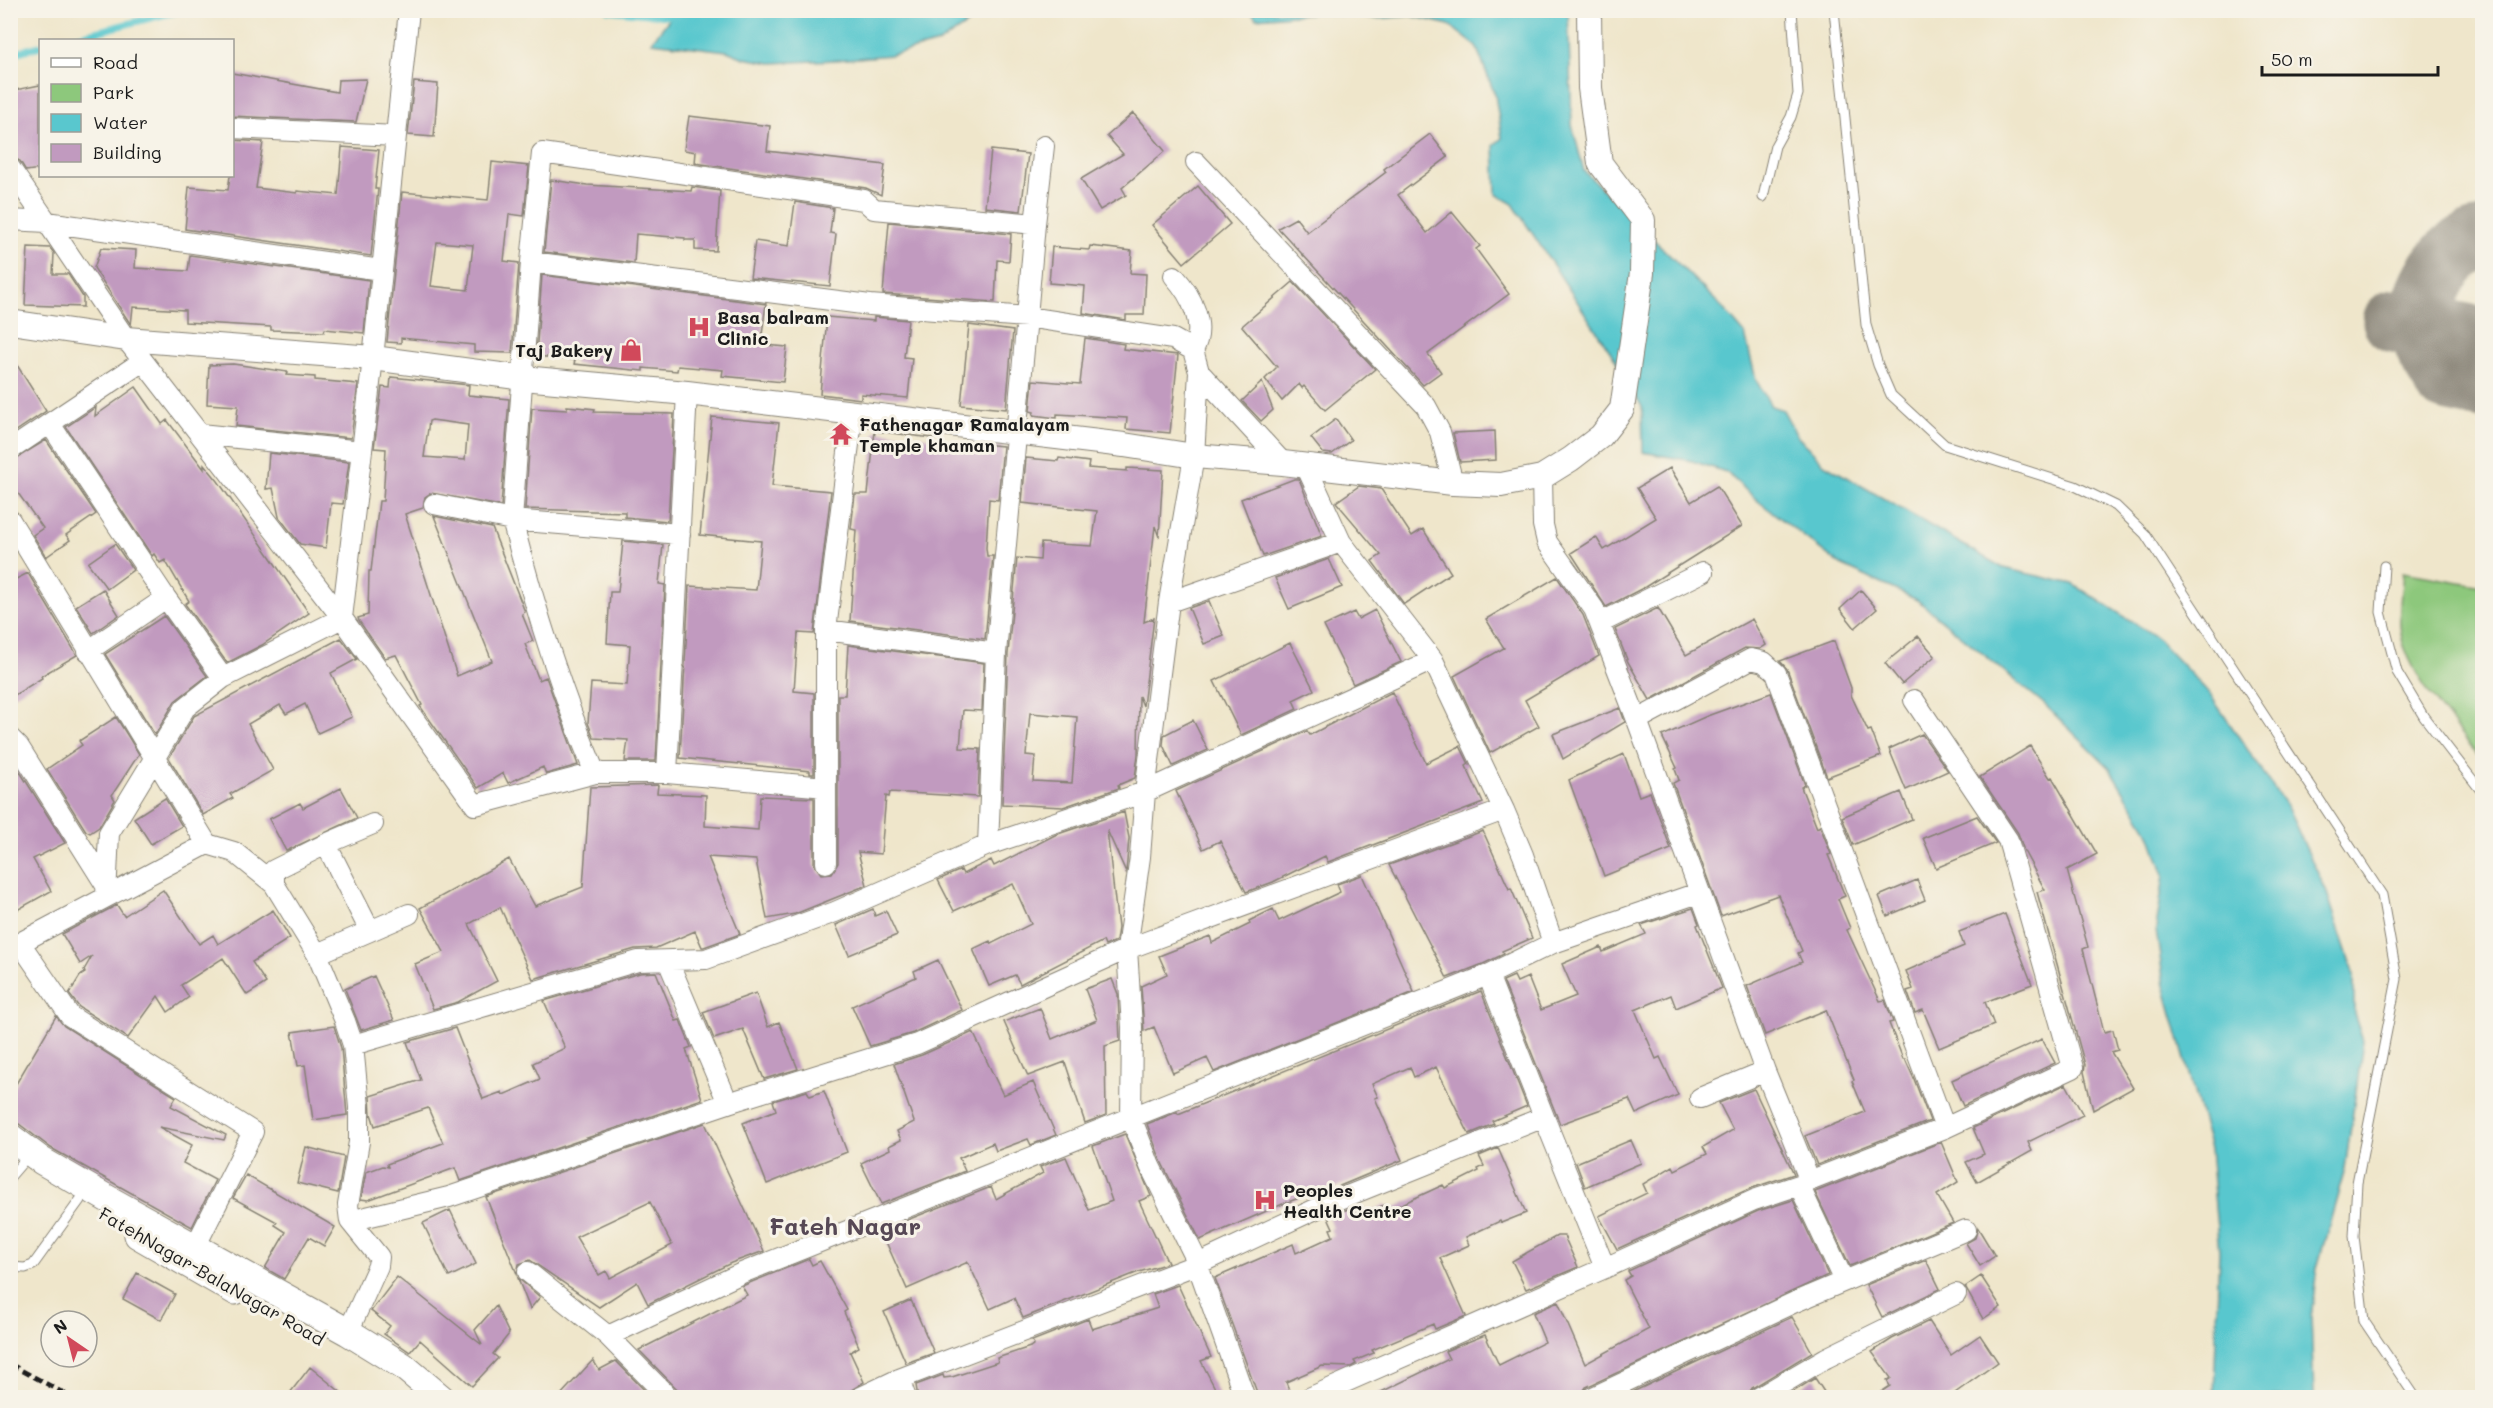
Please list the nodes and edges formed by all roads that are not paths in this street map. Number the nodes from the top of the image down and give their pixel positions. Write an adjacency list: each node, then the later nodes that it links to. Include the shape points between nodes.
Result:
1 (409, 10): 6 (street)
2 (1589, 10): 34 (street, via 1590,88 1600,163 1643,220 1642,273 1622,409 1601,436)
3 (1792, 10): 10 (lane, via 1798,94 1775,146)
4 (1834, 10): 109 (lane, via 1866,325 1891,395 1945,445 2075,486 2115,506 2145,534 2382,895 2397,979 2357,1183 2354,1236 2364,1321)
5 (234, 128): 6 (street)
6 (396, 136): 15 (street)
7 (1044, 146): 13 (street)
8 (1196, 162): 35 (street, via 1426,406 1440,432)
9 (10, 168): 12 (street)
10 (1763, 197)
11 (10, 220): 12 (street)
12 (46, 222): 15 (street); 19 (street)
13 (1035, 224): 14 (street, via 874,209 864,200 542,153); 17 (street)
14 (531, 262): 17 (street, via 870,305); 24 (street)
15 (381, 270): 21 (street)
16 (1174, 276): 20 (street, via 1188,291 1196,313 1199,339)
17 (1027, 317): 20 (street, via 1173,339); 28 (street)
18 (10, 322): 19 (street)
19 (126, 339): 21 (street); 22 (street)
20 (1193, 350): 23 (street)
21 (373, 358): 24 (street); 31 (street)
22 (143, 361): 27 (street); 29 (street)
23 (1199, 372): 32 (street); 33 (street)
24 (523, 378): 25 (street); 38 (street)
25 (687, 393): 26 (street); 39 (street)
26 (853, 412): 28 (street); 47 (street)
27 (50, 424): 30 (street); 43 (street)
28 (1017, 433): 32 (street); 49 (street)
29 (200, 434): 31 (street); 45 (street)
30 (10, 450)
31 (362, 451): 45 (street)
32 (1194, 456): 33 (street); 44 (street)
33 (1295, 465): 35 (street); 40 (street)
34 (1542, 477): 35 (street, via 1501,485); 46 (street, via 1547,542)
35 (1453, 483)
36 (434, 504): 38 (street)
37 (10, 520): 48 (street)
38 (512, 520): 39 (street); 56 (street, via 576,727)
39 (680, 534): 57 (street)
40 (1341, 543): 44 (street); 50 (street)
41 (2384, 566): 60 (lane, via 2381,612 2397,672 2424,717)
42 (1703, 572): 46 (street)
43 (166, 598): 48 (street); 51 (street)
44 (1169, 602): 59 (street)
45 (342, 618): 51 (street); 56 (street, via 475,805)
46 (1600, 623): 53 (street)
47 (826, 630): 49 (street); 58 (street)
48 (88, 651): 55 (street)
49 (996, 653): 65 (street)
50 (1433, 660): 59 (street); 61 (street)
51 (223, 678): 55 (street, via 185,708)
52 (1914, 700): 84 (street, via 2008,840 2073,1068)
53 (1638, 720): 69 (street); 84 (street, via 1751,659 1764,662 1776,673)
54 (10, 738): 68 (street, via 20,747)
55 (153, 758): 63 (street); 68 (street, via 109,833)
56 (595, 773): 57 (street)
57 (667, 773): 58 (street)
58 (826, 787): 66 (street)
59 (1144, 792): 65 (street); 74 (street, via 1140,857)
60 (2482, 792)
61 (1504, 810): 72 (street); 74 (street)
62 (373, 824): 64 (street)
63 (207, 844): 67 (street, via 234,852); 68 (street)
64 (326, 844): 67 (street, via 274,870); 71 (street)
65 (988, 845): 76 (street, via 782,932 706,959)
66 (825, 863)
67 (274, 884): 75 (street)
68 (106, 890): 73 (street)
69 (1698, 893): 72 (street); 79 (street)
70 (409, 914): 71 (street)
71 (370, 931): 75 (street)
72 (1553, 943): 77 (street)
73 (15, 945): 91 (street, via 69,1016 253,1132)
74 (1127, 949): 81 (street, via 917,1044); 82 (street, via 1132,1027)
75 (317, 954): 78 (street)
76 (668, 961): 78 (street, via 638,961); 81 (street)
77 (1488, 975): 82 (street); 83 (street)
78 (353, 1045): 89 (street, via 359,1142 348,1205)
79 (1765, 1071): 80 (street); 87 (street)
80 (1700, 1098)
81 (728, 1103): 89 (street, via 449,1197)
82 (1131, 1117): 92 (street, via 1150,1166); 99 (street, via 742,1273)
83 (1544, 1117): 92 (street, via 1320,1207); 94 (street)
84 (1944, 1128): 87 (street)
85 (10, 1137): 86 (main road)
86 (24, 1165): 88 (main road, FatehNagar-BalaNagar Road); 91 (main road)
87 (1804, 1183): 94 (street, via 1754,1200); 96 (street)
88 (80, 1200): 93 (lane, via 33,1264); 102 (main road, FatehNagar-BalaNagar Road, via 182,1262 387,1375)
89 (350, 1221): 98 (street, via 379,1257)
90 (1966, 1230): 96 (street)
91 (195, 1247): 98 (main road)
92 (1198, 1264): 100 (street); 106 (street)
93 (10, 1267)
94 (1605, 1268): 107 (street)
95 (528, 1272): 99 (street)
96 (1844, 1281): 101 (street)
97 (1956, 1294): 108 (street, via 1826,1358)
98 (348, 1332): 103 (main road, via 403,1366)
99 (608, 1336): 104 (street)
100 (903, 1388): 105 (street)
101 (1592, 1397)
102 (413, 1398)
103 (441, 1398)
104 (669, 1398)
105 (860, 1398)
106 (1245, 1398)
107 (1309, 1398)
108 (1758, 1398)
109 (2416, 1398)

